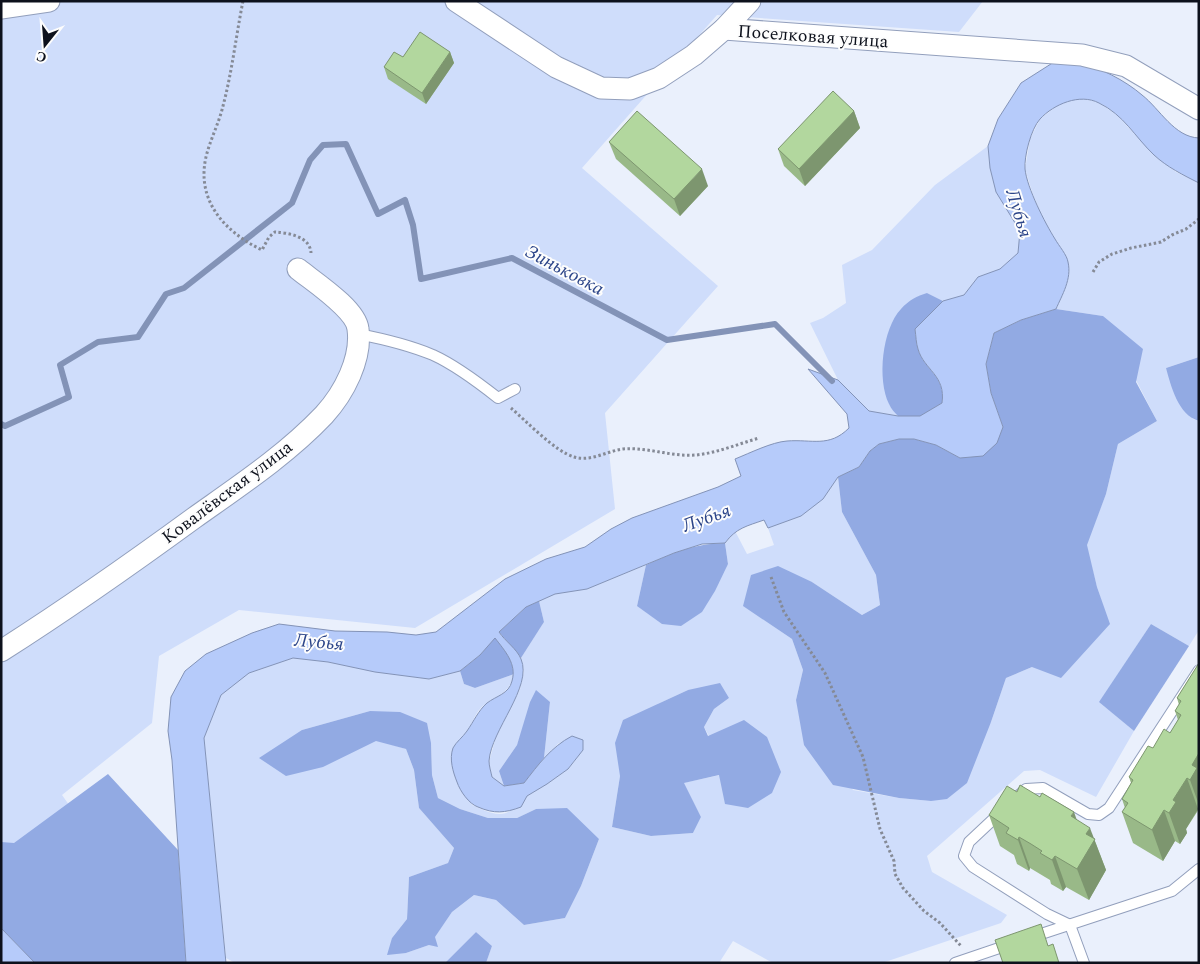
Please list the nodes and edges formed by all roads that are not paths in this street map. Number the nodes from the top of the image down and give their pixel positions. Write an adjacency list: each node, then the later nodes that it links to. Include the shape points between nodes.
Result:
1 (48, 1): 4 (street)
2 (456, 1): 5 (street, Поселковая улица, via 556,67 600,88 630,88 659,78 694,55)
3 (750, 1): 5 (street)
4 (1, 8)
5 (724, 29): 6 (street, Поселковая улица, via 1082,55 1126,66)
6 (1199, 109)
7 (302, 272): 8 (street, Ковалёвская улица, via 354,317)
8 (358, 334): 9 (lane, via 435,356 498,398); 10 (street, Ковалёвская улица, via 354,364 337,398 275,459 139,558)
9 (516, 389)
10 (1, 651)
11 (1199, 670): 13 (lane, via 1109,808 1099,815 1088,814 1043,788 1026,789 969,842 964,856 973,868)
12 (1199, 868): 13 (lane, via 1172,891)
13 (1070, 925): 14 (lane); 16 (lane)
14 (973, 960): 15 (lane)
15 (955, 963)
16 (1084, 963)

